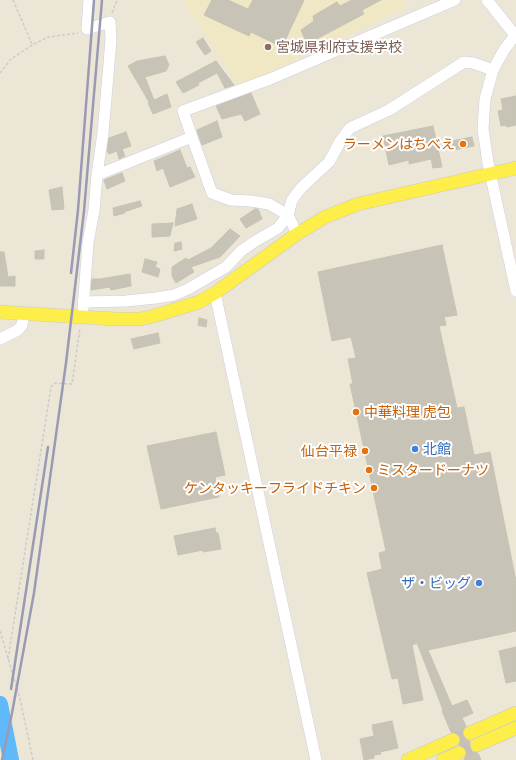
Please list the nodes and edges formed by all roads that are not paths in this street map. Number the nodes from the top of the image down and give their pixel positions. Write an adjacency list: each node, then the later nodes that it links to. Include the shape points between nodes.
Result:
1 (89, 0): 9 (street, via 87,28 110,22 111,40)
2 (455, 0): 6 (street, via 270,78 183,111)
3 (487, 0): 4 (street)
4 (516, 34): 5 (street)
5 (493, 70): 8 (street, via 485,99 484,114 485,146); 10 (street, via 464,62 389,110 350,128 329,162 292,200)
6 (192, 137): 9 (street); 10 (street, via 212,193 232,200 269,204)
7 (516, 168): 8 (main road)
8 (490, 174): 11 (main road, via 358,204 325,217); 12 (street)
9 (97, 175): 14 (street)
10 (288, 215): 11 (street); 14 (street, via 278,228 241,251 226,267 174,295 126,301)
11 (297, 234): 13 (main road)
12 (516, 291)
13 (215, 292): 17 (main road, via 199,302 140,319); 25 (street)
14 (83, 302): 17 (street)
15 (0, 312): 16 (main road)
16 (24, 314): 17 (main road); 18 (street, via 18,330)
17 (82, 318)
18 (0, 339)
19 (516, 713): 21 (main road)
20 (516, 728): 23 (main road)
21 (470, 733)
22 (454, 740): 26 (main road)
23 (476, 745)
24 (460, 753): 27 (main road)
25 (316, 760)
26 (408, 760)
27 (443, 760)

